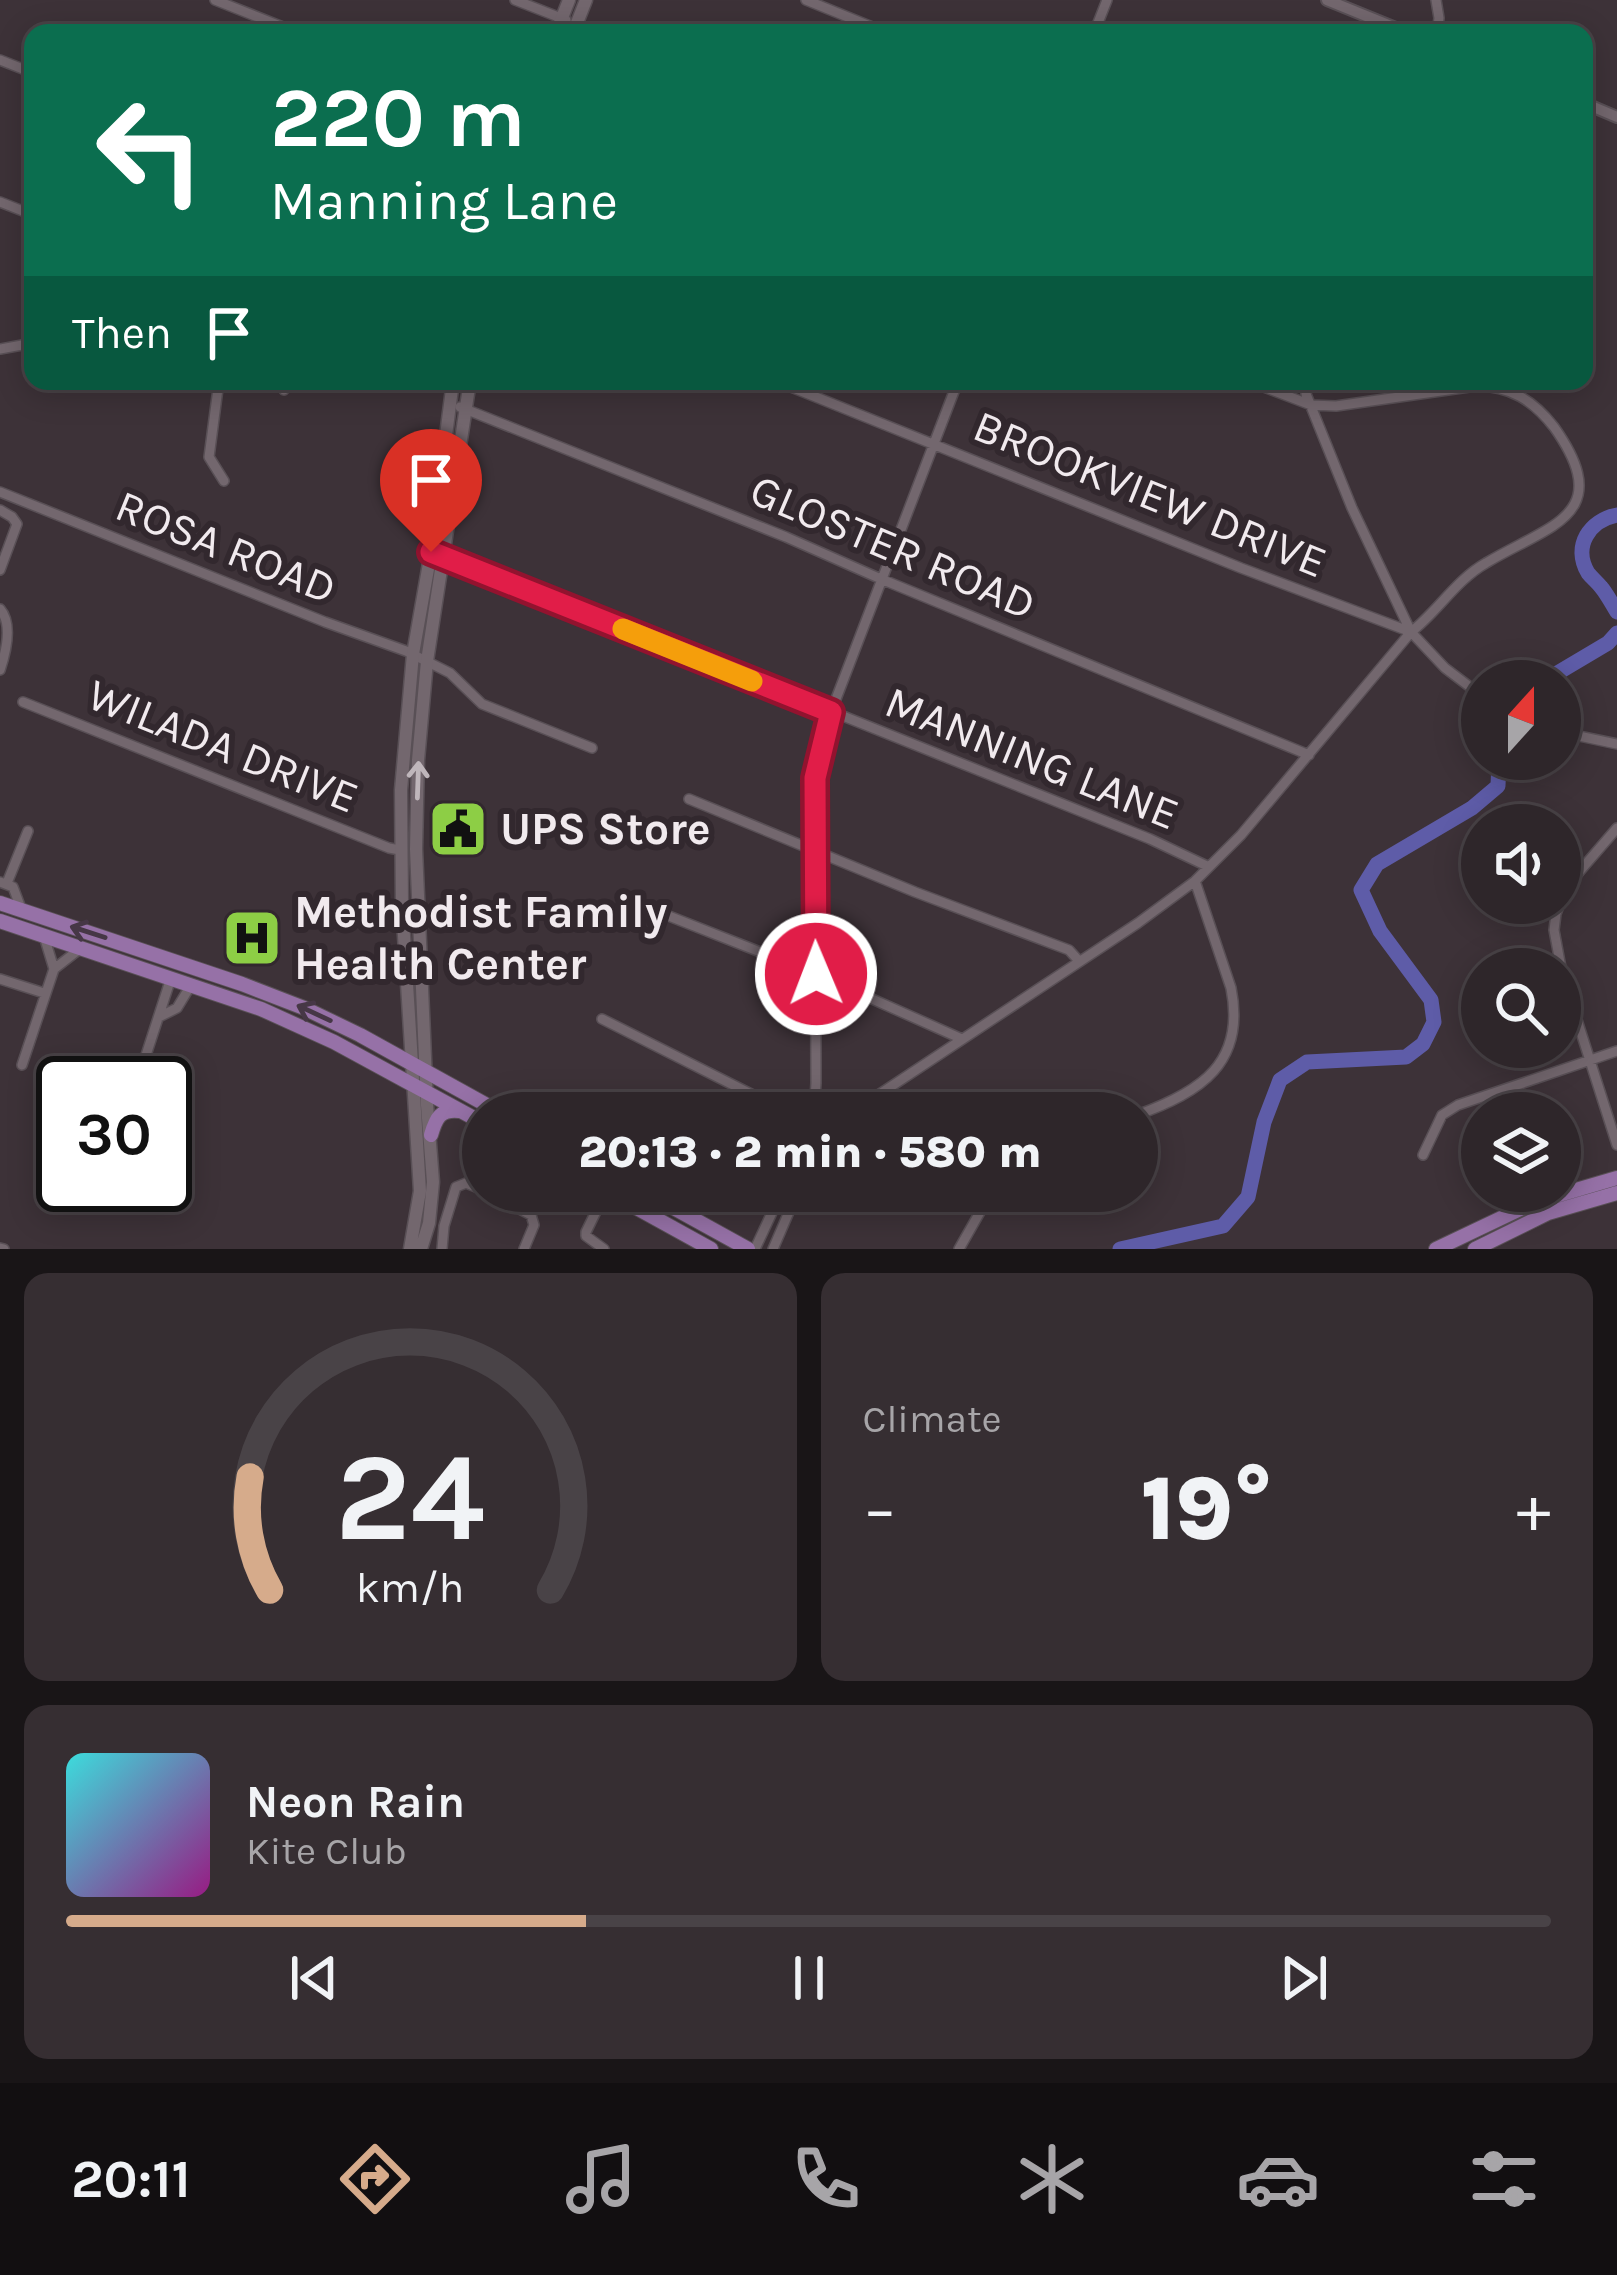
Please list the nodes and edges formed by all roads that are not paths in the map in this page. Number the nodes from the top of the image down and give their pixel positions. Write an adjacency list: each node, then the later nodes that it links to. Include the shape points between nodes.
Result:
1 (215, 0): 7 (street)
2 (515, 0): 6 (street)
3 (569, 0): 6 (main road)
4 (806, 0): 10 (street)
5 (1327, 0): 11 (street)
6 (562, 18): 8 (main road); 9 (street)
7 (275, 24)
8 (560, 24)
9 (569, 24)
10 (865, 24)
11 (1386, 24)
12 (218, 390): 25 (street, via 209,457)
13 (452, 390): 22 (main road)
14 (469, 390): 23 (main road)
15 (799, 390): 24 (street, BROOKVIEW DRIVE)
16 (955, 390): 24 (street)
17 (1272, 390): 21 (street)
18 (1307, 390): 21 (street)
19 (1448, 390): 21 (street)
20 (1508, 390): 32 (street, via 1556,430 1574,458 1582,494 1567,518 1484,563)
21 (1311, 405): 32 (street)
22 (449, 406): 23 (street, GLOSTER ROAD); 28 (main road)
23 (466, 408): 28 (main road); 30 (street, GLOSTER ROAD)
24 (934, 444): 30 (street); 32 (street, BROOKVIEW DRIVE)
25 (224, 481)
26 (0, 492): 33 (street, ROSA ROAD)
27 (0, 510): 29 (street, via 16,524)
28 (438, 554): 33 (main road); 34 (main road); 38 (street, MANNING LANE)
29 (0, 570)
30 (881, 579): 38 (street); 42 (street, GLOSTER ROAD)
31 (0, 609): 35 (street, via 7,629)
32 (1411, 632): 36 (street, BROOKVIEW DRIVE); 42 (street)
33 (413, 654): 34 (street, ROSA ROAD); 47 (main road)
34 (428, 661): 41 (street, ROSA ROAD, via 482,704); 46 (main road, one-way to 34)
35 (0, 670)
36 (1461, 680)
37 (23, 702): 47 (street, WILADA DRIVE)
38 (831, 712): 48 (street, via 815,778); 49 (street, MANNING LANE)
39 (1581, 736): 40 (street)
40 (1617, 744)
41 (592, 748)
42 (1309, 755): 49 (street)
43 (689, 800): 48 (street)
44 (1617, 828): 75 (street, via 1566,887 1554,930)
45 (28, 831): 51 (street)
46 (416, 849): 47 (main road); 57 (main road)
47 (400, 850): 58 (main road)
48 (814, 852): 60 (street, via 1069,950); 63 (street)
49 (1207, 866): 50 (street)
50 (1195, 880): 60 (street); 83 (street, via 1231,988 1234,1034 1201,1083)
51 (4, 883): 54 (street)
52 (0, 903): 54 (main road)
53 (646, 907): 63 (street)
54 (22, 910): 61 (main road, one-way to 54)
55 (0, 921): 56 (main road)
56 (44, 936): 59 (main road); 62 (street)
57 (420, 940): 58 (main road); 77 (main road)
58 (404, 941): 77 (main road)
59 (81, 948): 62 (street); 64 (main road)
60 (1078, 961): 72 (street)
61 (177, 962): 64 (main road); 68 (main road)
62 (54, 969): 69 (street)
63 (816, 974): 72 (street); 81 (street)
64 (171, 978): 66 (main road); 70 (street)
65 (0, 979): 69 (street)
66 (191, 985): 67 (main road); 70 (street, via 177,1008)
67 (210, 991): 68 (main road, via 258,998); 78 (main road, via 297,1024)
68 (265, 992): 77 (main road, one-way to 68)
69 (44, 993): 76 (street)
70 (159, 1017): 74 (street)
71 (602, 1019): 80 (street)
72 (962, 1039): 82 (street)
73 (1617, 1052): 75 (street)
74 (146, 1056)
75 (1590, 1059): 86 (street); 87 (street, via 1442,1114)
76 (22, 1065)
77 (420, 1069): 78 (main road); 79 (main road)
78 (421, 1089): 84 (main road); 85 (main road); 99 (main road)
79 (462, 1092)
80 (747, 1092)
81 (815, 1092)
82 (882, 1092)
83 (1158, 1107)
84 (460, 1111): 85 (main road, via 440,1114)
85 (430, 1135): 99 (main road, via 433,1200)
86 (1617, 1145)
87 (1423, 1155)
88 (1617, 1178): 110 (main road, via 1535,1202)
89 (462, 1185): 98 (street)
90 (1617, 1193): 111 (main road)
91 (525, 1212): 104 (street, via 534,1225)
92 (596, 1212): 105 (street, via 586,1236)
93 (644, 1212): 106 (main road)
94 (682, 1212): 107 (main road)
95 (771, 1212): 107 (street)
96 (789, 1212): 108 (street)
97 (980, 1212): 109 (street)
98 (445, 1221): 99 (street); 100 (street)
99 (423, 1222): 100 (street); 101 (main road); 102 (main road)
100 (442, 1234): 103 (street)
101 (410, 1249)
102 (421, 1249)
103 (442, 1249)
104 (524, 1249)
105 (604, 1249)
106 (711, 1249)
107 (752, 1249)
108 (772, 1249)
109 (958, 1249)
110 (1436, 1249)
111 (1474, 1249)

